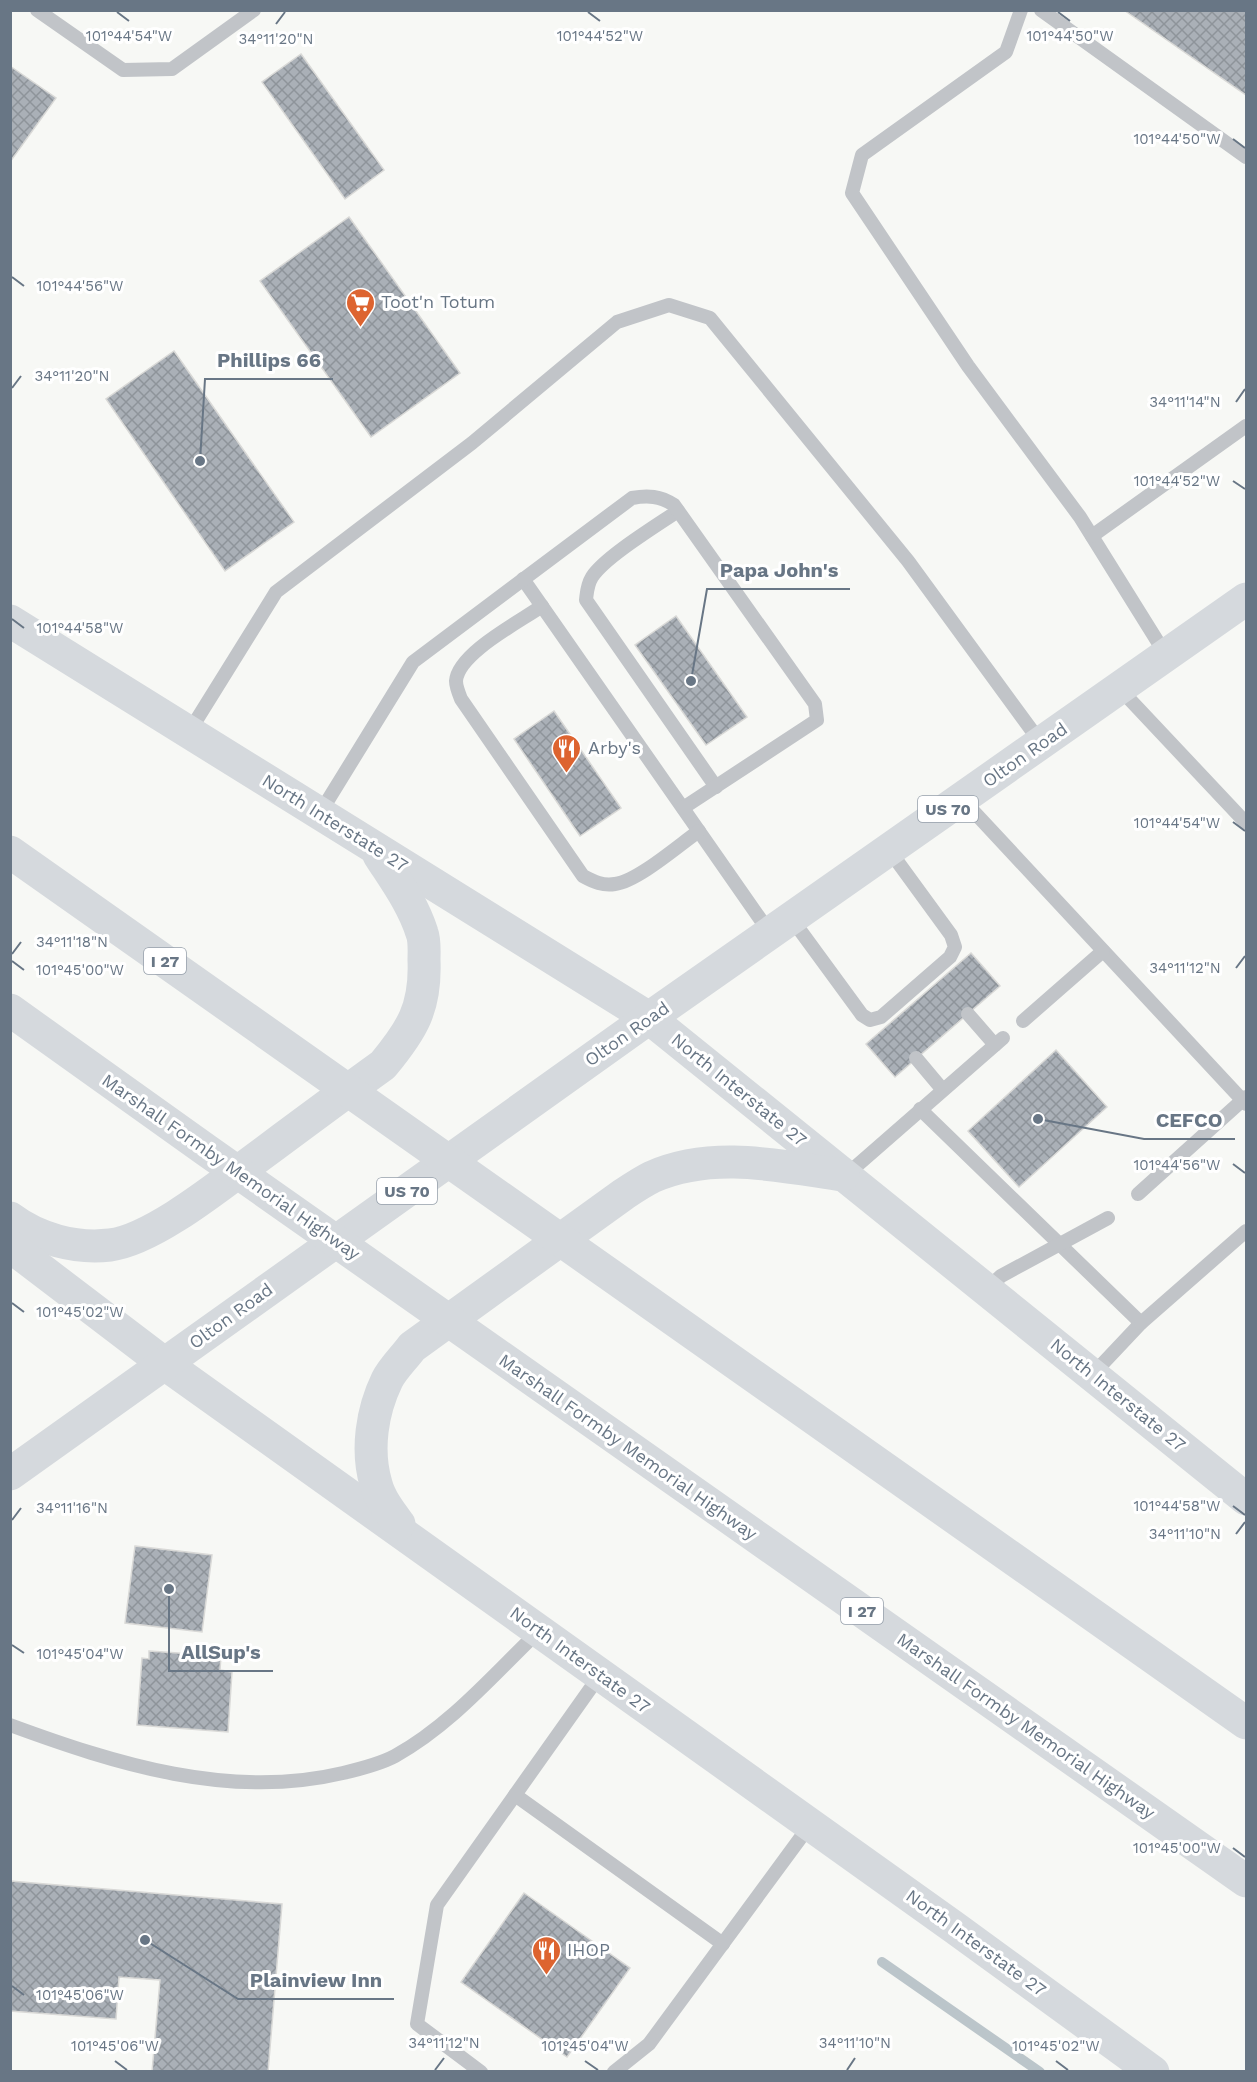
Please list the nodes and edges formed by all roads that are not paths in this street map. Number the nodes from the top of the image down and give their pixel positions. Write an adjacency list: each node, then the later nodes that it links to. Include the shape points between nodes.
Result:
1 (37, 10): 2 (lane, via 123,70 172,69)
2 (255, 10)
3 (1021, 10): 8 (lane, via 1006,52 862,155 852,193 968,366)
4 (1041, 10): 5 (lane)
5 (1246, 157)
6 (1246, 426): 8 (lane)
7 (678, 511): 9 (lane, via 663,498 632,498); 17 (lane, via 607,562 593,576 586,600); 17 (lane, via 816,704 817,720)
8 (1092, 536): 13 (lane)
9 (523, 579): 11 (lane); 20 (lane, via 413,662)
10 (1246, 599): 13 (main road, Olton Road / US 70)
11 (542, 606): 19 (lane); 22 (lane, via 474,652 456,681 461,699 583,876 599,884 631,879)
12 (10, 621): 15 (main road, North Interstate 27)
13 (1166, 656): 14 (main road, Olton Road / US 70)
14 (1119, 688): 16 (main road, Olton Road / US 70); 21 (lane)
15 (189, 732): 16 (lane, via 276,592 472,443 617,322 669,304 710,318 908,561); 20 (main road, North Interstate 27)
16 (1041, 743): 18 (main road, Olton Road / US 70)
17 (716, 787): 19 (lane)
18 (962, 799): 24 (main road, Olton Road / US 70); 27 (lane)
19 (683, 808): 22 (lane)
20 (320, 813): 23 (main road, North Interstate 27)
21 (1246, 823)
22 (699, 831): 26 (lane)
23 (374, 848): 30 (main road, North Interstate 27); 38 (main road, via 408,900 423,934 425,976 419,1012 405,1038 383,1065 191,1206 141,1235 111,1245 78,1245 46,1238)
24 (889, 850): 26 (main road, Olton Road / US 70); 26 (lane, via 951,935 955,947 936,977 884,1021 862,1015)
25 (10, 852): 52 (main road, I 27)
26 (781, 926): 30 (main road, Olton Road / US 70)
27 (1103, 951): 31 (lane); 34 (lane)
28 (10, 1010): 56 (main road, Marshall Formby Memorial Highway / I 27)
29 (968, 1014): 33 (lane, via 999,1042)
30 (649, 1018): 36 (main road, North Interstate 27); 45 (main road, Olton Road / US 70)
31 (1023, 1021)
32 (916, 1058): 33 (lane)
33 (942, 1089): 35 (lane)
34 (1245, 1100): 37 (lane)
35 (920, 1109): 36 (lane); 41 (lane)
36 (845, 1176): 43 (main road, North Interstate 27); 49 (main road, via 741,1161 691,1165 652,1177 412,1347 388,1378 371,1432 376,1484 385,1504)
37 (1138, 1194)
38 (10, 1218)
39 (1108, 1218): 41 (lane)
40 (1246, 1231): 44 (lane)
41 (1059, 1244): 43 (lane, via 1001,1276); 44 (lane)
42 (10, 1246): 45 (main road, North Interstate 27)
43 (987, 1289): 46 (main road, North Interstate 27)
44 (1141, 1323): 46 (lane)
45 (165, 1364): 47 (main road, Olton Road / US 70); 49 (main road, North Interstate 27)
46 (1092, 1375): 48 (main road, North Interstate 27)
47 (10, 1474)
48 (1246, 1499)
49 (412, 1540): 50 (main road, North Interstate 27)
50 (539, 1630): 51 (main road, North Interstate 27); 53 (lane, via 452,1716 427,1735 394,1756 326,1777 273,1782 188,1777 85,1752)
51 (600, 1675): 54 (lane); 55 (main road, North Interstate 27)
52 (1246, 1723)
53 (10, 1725)
54 (515, 1796): 59 (lane); 60 (lane, via 437,1905 417,2024)
55 (810, 1825): 59 (lane); 62 (main road, North Interstate 27)
56 (1166, 1825): 57 (main road, Marshall Formby Memorial Highway / I 27); 58 (main road)
57 (1246, 1881)
58 (1246, 1905)
59 (723, 1944): 61 (lane, via 649,2044)
60 (481, 2072)
61 (615, 2072)
62 (1153, 2072)

